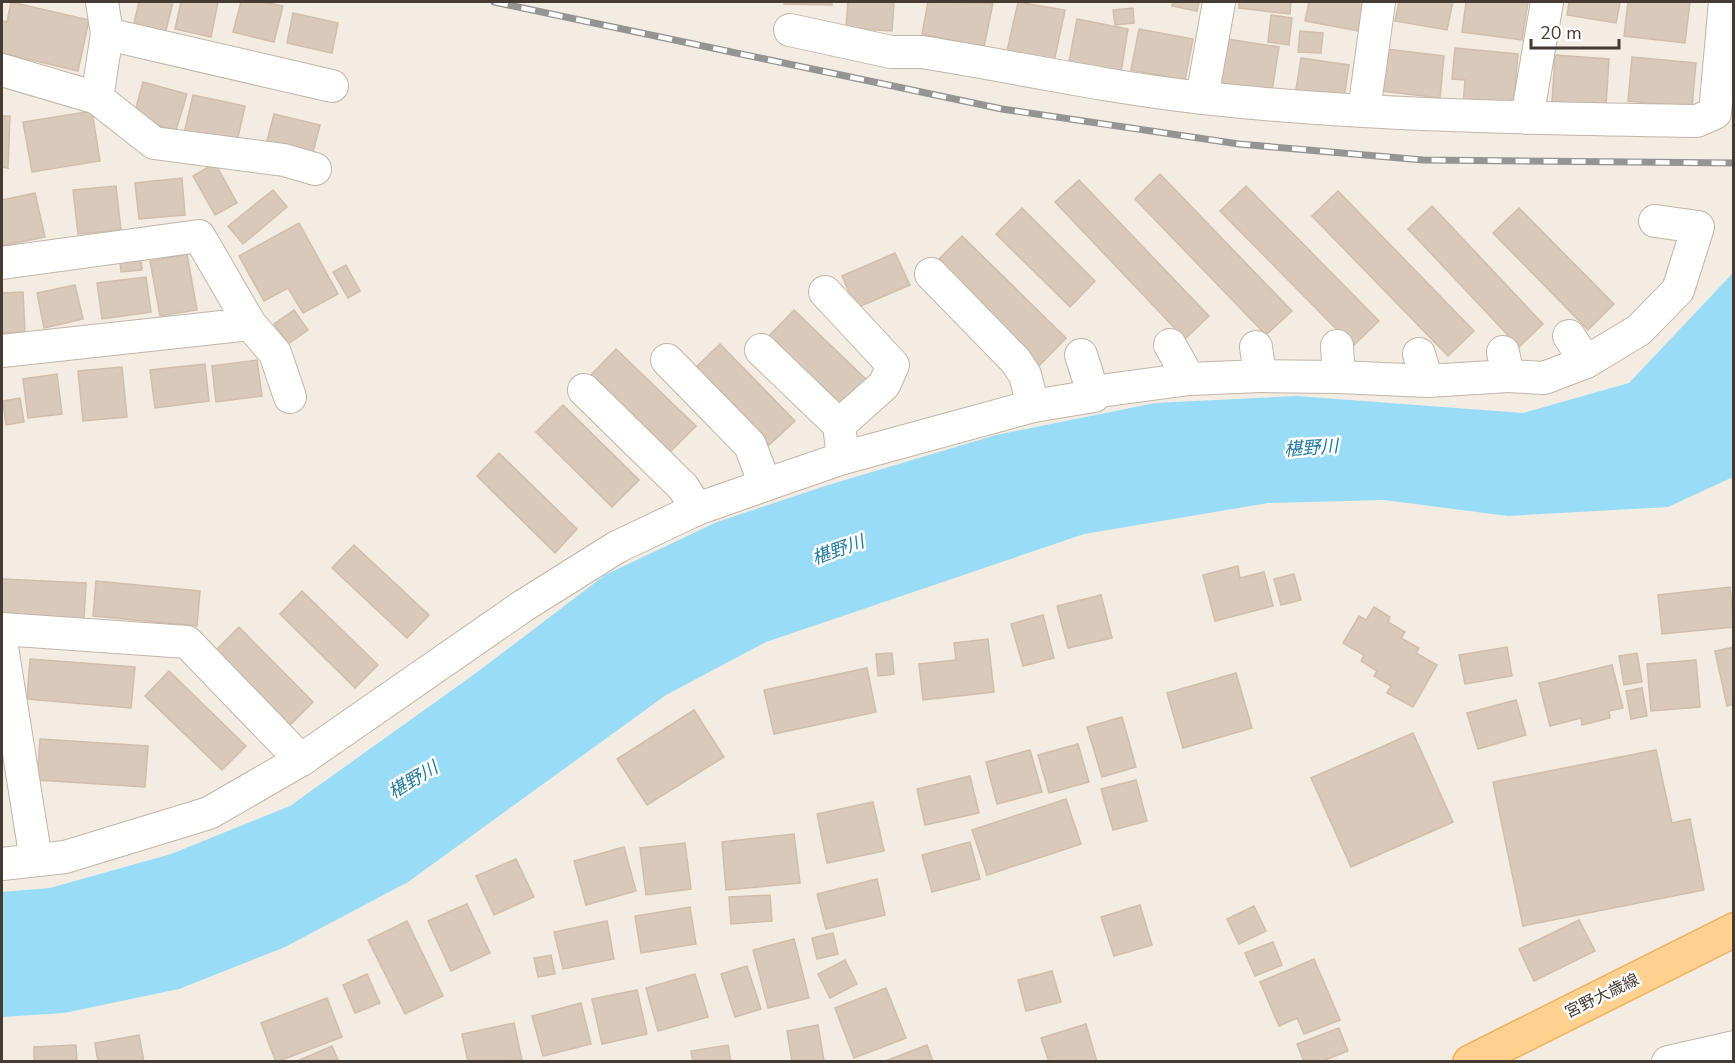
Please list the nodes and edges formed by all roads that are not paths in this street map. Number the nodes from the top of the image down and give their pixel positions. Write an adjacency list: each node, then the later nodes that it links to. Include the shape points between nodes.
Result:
1 (102, 2): 7 (street)
2 (1219, 2): 11 (street)
3 (1380, 2): 12 (street)
4 (1547, 2): 13 (street)
5 (1725, 2): 13 (street, via 1715,114 1697,121)
6 (790, 30): 11 (street, via 891,52 922,52)
7 (107, 34): 9 (street); 10 (street)
8 (2, 70): 10 (street)
9 (332, 86)
10 (97, 98): 14 (street, via 154,143 284,160)
11 (1202, 98): 12 (street)
12 (1364, 111): 13 (street)
13 (1527, 118)
14 (315, 169)
15 (1655, 221): 27 (street, via 1698,227 1678,290 1639,330)
16 (2, 263): 19 (street, via 199,236)
17 (932, 274): 33 (street, via 1015,360 1025,375)
18 (825, 292): 34 (street, via 893,365 884,385)
19 (250, 324): 24 (street); 32 (street, via 275,353)
20 (1569, 336): 27 (street)
21 (1170, 345): 29 (street)
22 (1337, 346): 28 (street)
23 (761, 350): 34 (street)
24 (2, 351)
25 (1081, 355): 31 (street)
26 (667, 360): 36 (street, via 750,445)
27 (1586, 362): 28 (street, via 1544,378 1505,364)
28 (1339, 377): 29 (street, via 1258,362)
29 (1189, 379): 31 (street)
30 (584, 390): 37 (street, via 683,487)
31 (1093, 392): 33 (street, via 1094,396)
32 (290, 397)
33 (1033, 406): 35 (street)
34 (839, 425): 35 (street)
35 (843, 458): 36 (street)
36 (765, 485): 37 (street)
37 (697, 509): 40 (street, via 617,547 523,606)
38 (2, 629): 40 (street, via 186,642)
39 (2, 647): 41 (street)
40 (301, 760): 41 (street, via 209,813 65,857)
41 (36, 860): 42 (street)
42 (2, 864)
43 (1734, 930): 45 (main road, 宮野大歳線)
44 (1734, 1047): 46 (street)
45 (1470, 1062)
46 (1668, 1062)

